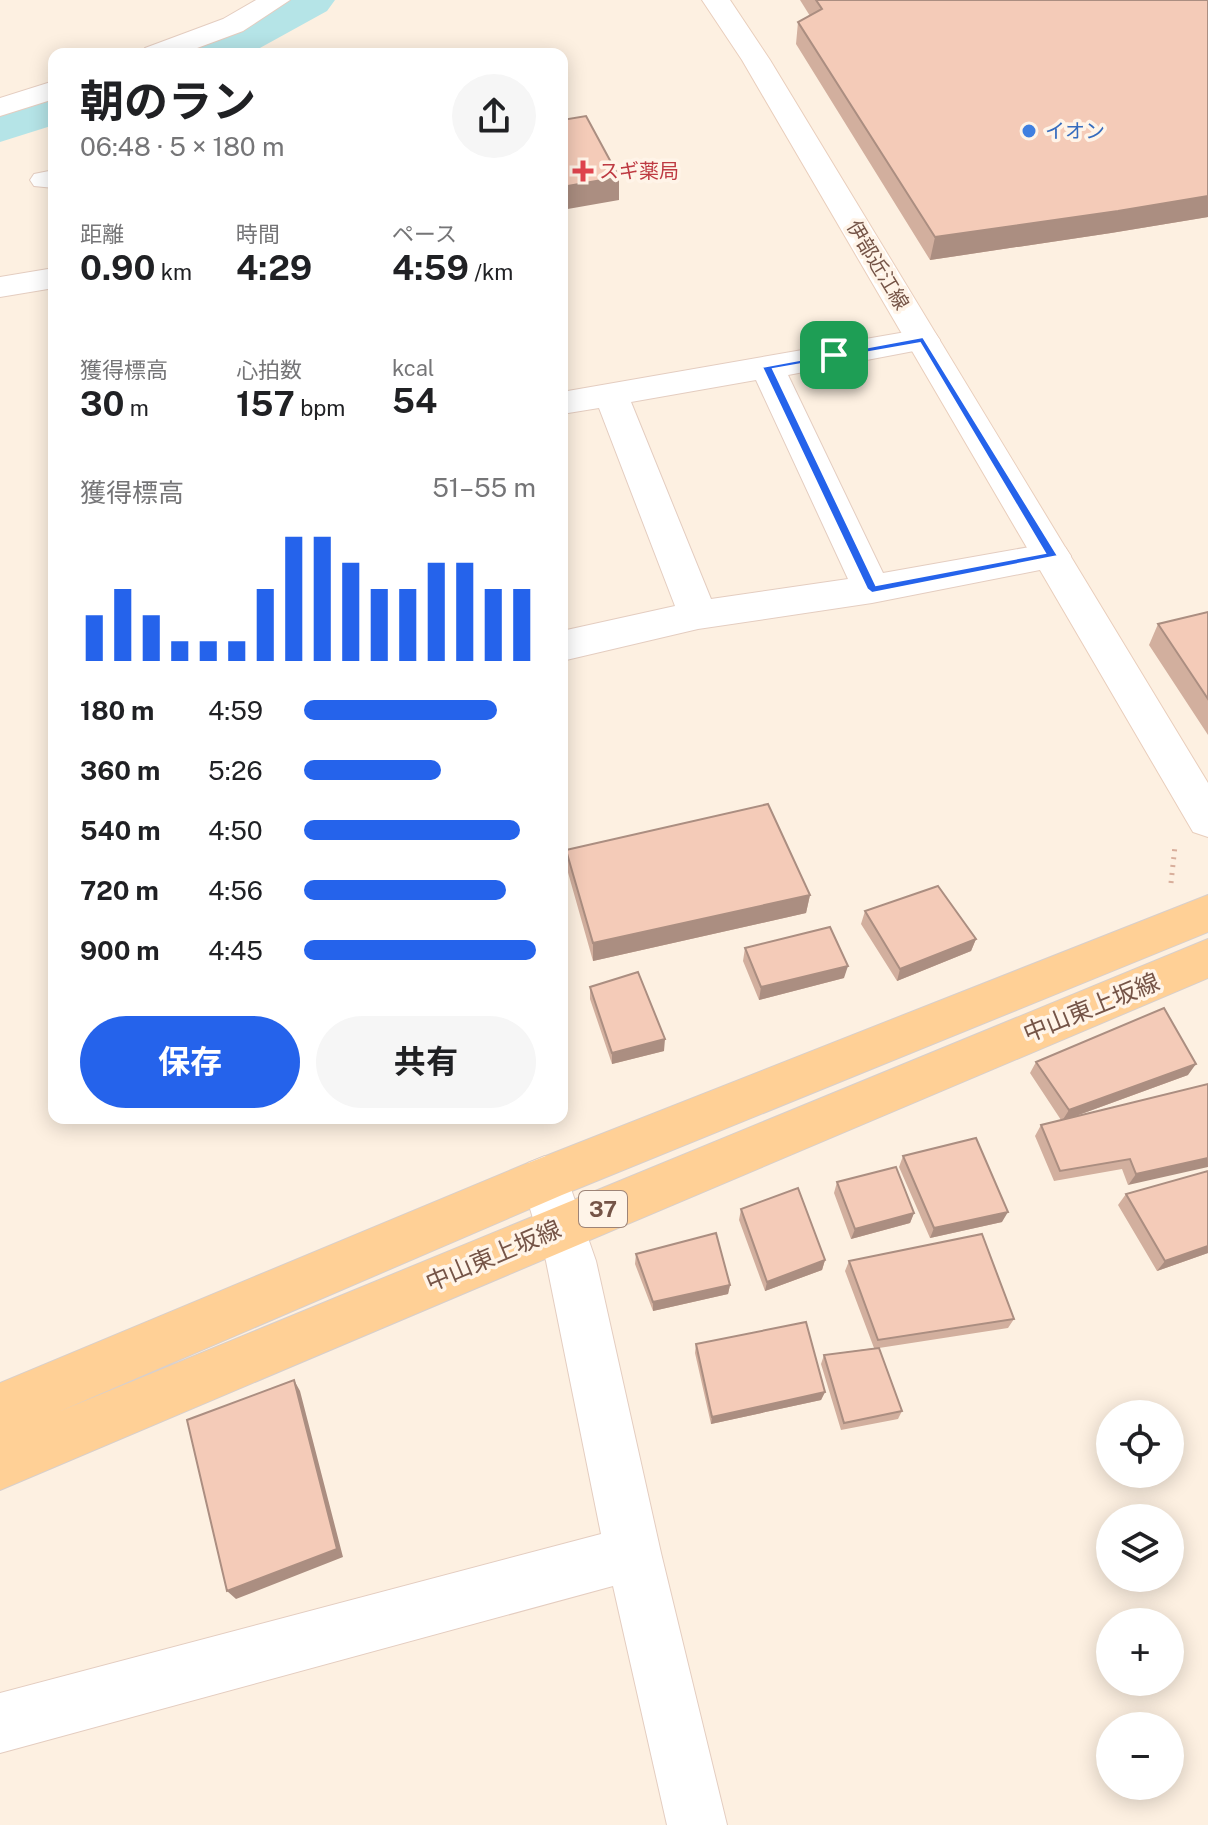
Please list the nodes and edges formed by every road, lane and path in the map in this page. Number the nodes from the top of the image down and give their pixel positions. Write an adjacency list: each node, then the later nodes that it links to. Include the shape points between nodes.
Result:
1 (276, 0): 3 (street, via 233,25)
2 (716, 0): 8 (street, 伊部近江線)
3 (171, 48)
4 (48, 92): 5 (street)
5 (0, 107)
6 (48, 279): 7 (street)
7 (0, 287)
8 (923, 340): 9 (street); 12 (street, 伊部近江線)
9 (767, 367): 10 (street); 13 (street)
10 (611, 395): 11 (street); 14 (street)
11 (568, 402)
12 (1052, 556): 13 (street); 16 (street, 伊部近江線)
13 (872, 589): 14 (street)
14 (698, 615): 15 (street)
15 (568, 645)
16 (1208, 820)
17 (1175, 838): 18 (path, via 1173,882)
18 (1158, 888)
19 (1208, 913): 21 (main road, 中山東上坂線 / 37)
20 (1208, 958): 21 (main road, 中山東上坂線 / 37)
21 (553, 1203): 22 (main road, 中山東上坂線 / 37); 23 (main road, 中山東上坂線 / 37); 24 (street)
22 (0, 1410)
23 (0, 1463)
24 (633, 1553): 25 (street); 26 (street)
25 (0, 1723)
26 (697, 1825)

